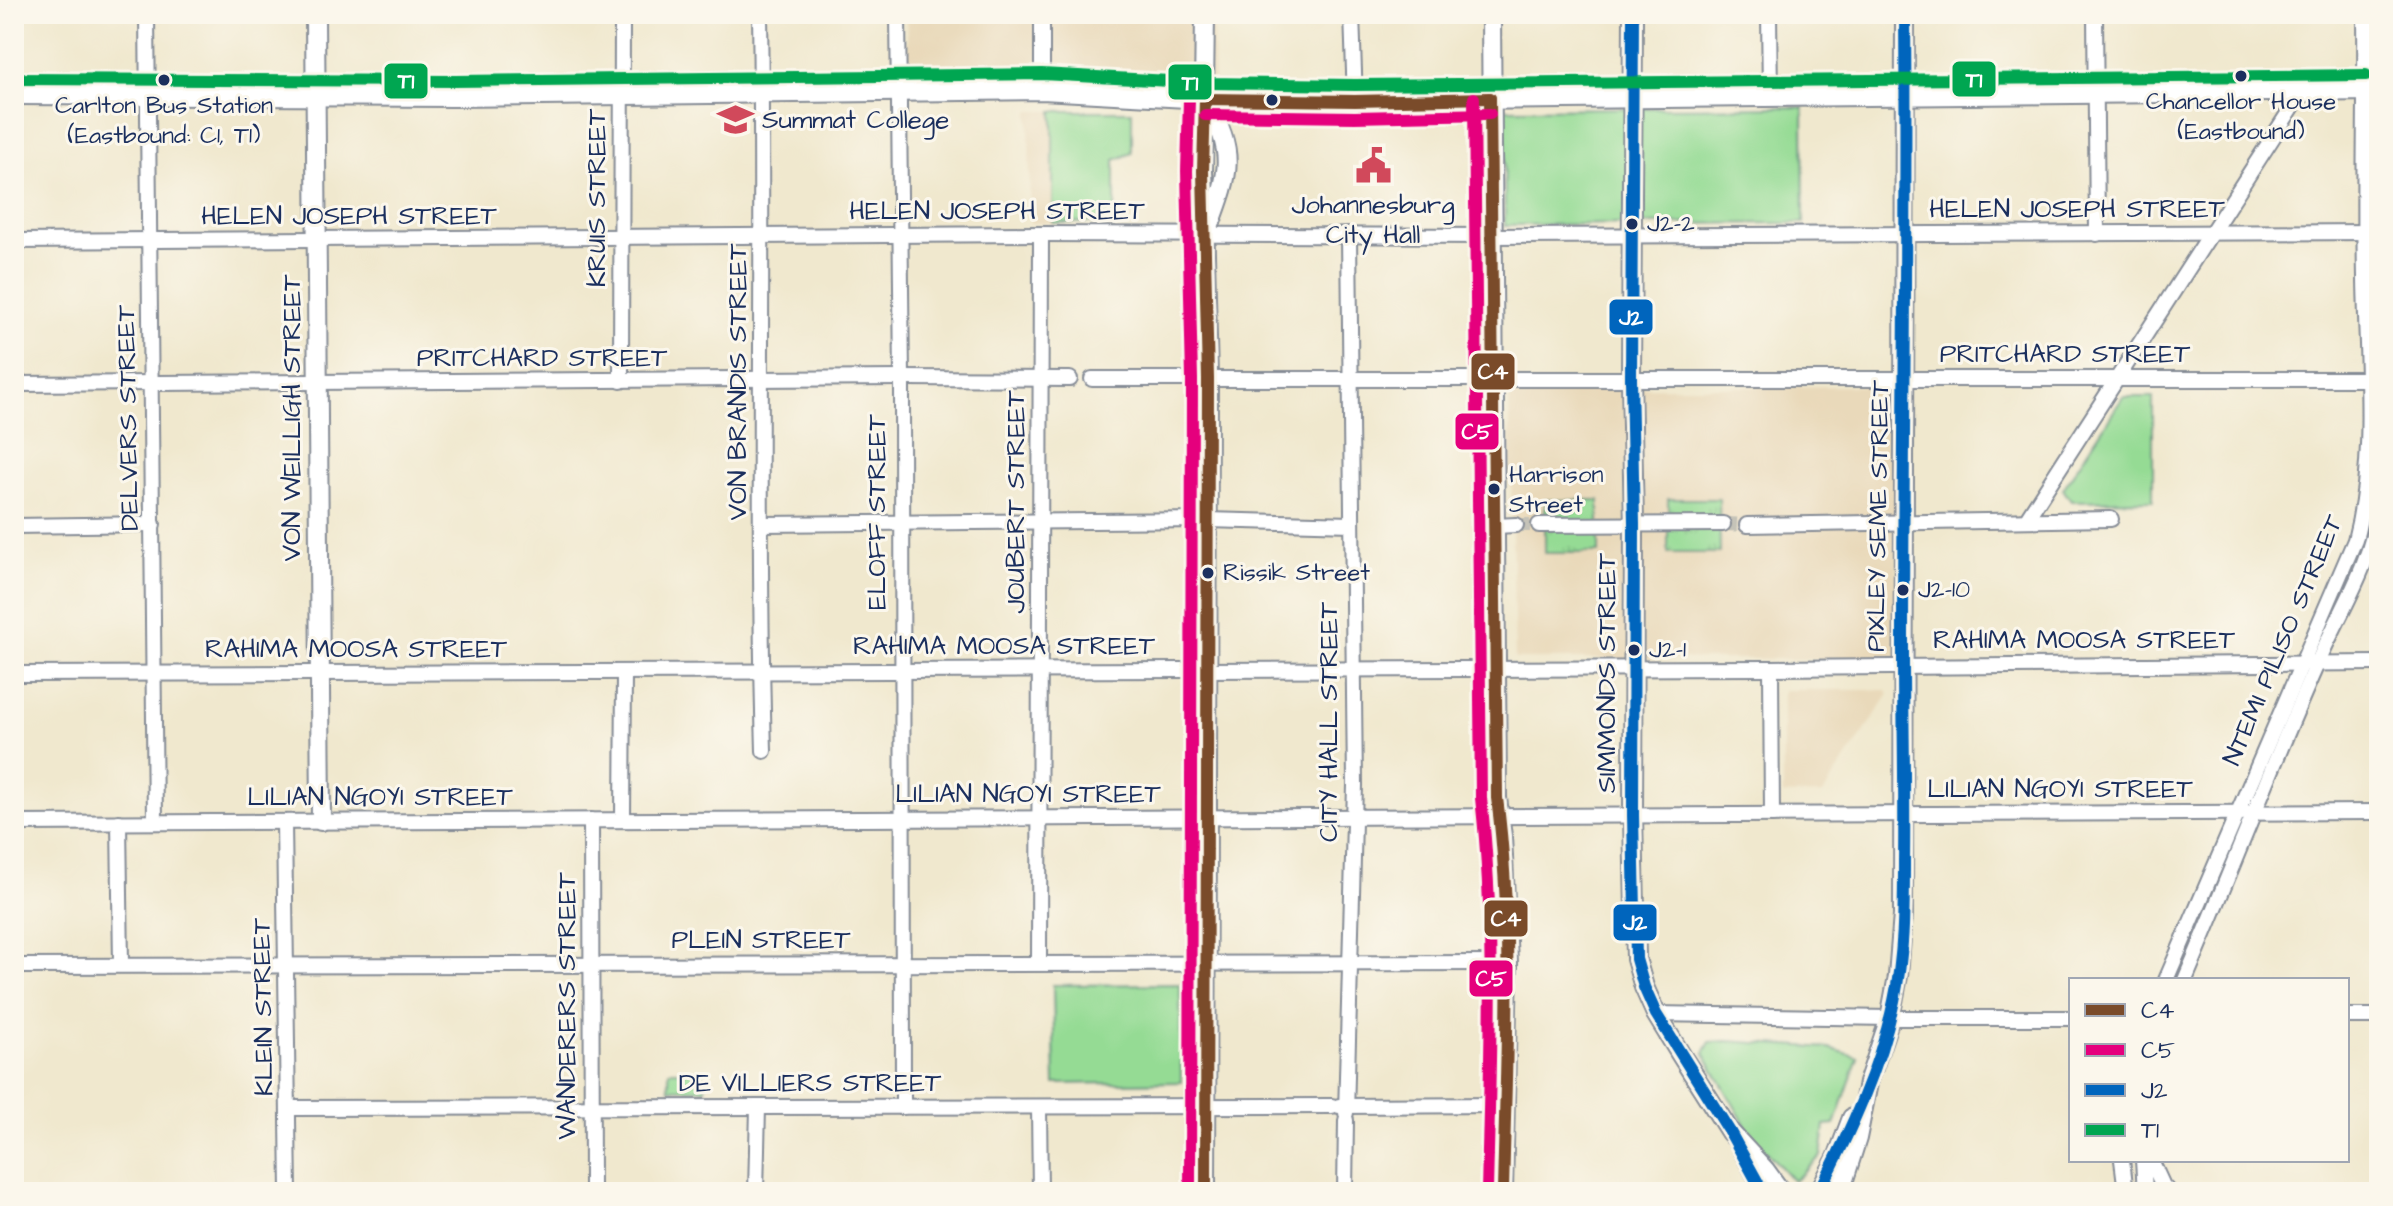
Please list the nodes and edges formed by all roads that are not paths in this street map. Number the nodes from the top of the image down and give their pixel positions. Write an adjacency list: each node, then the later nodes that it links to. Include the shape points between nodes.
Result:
1 (147, 14): 25 (street, DELVERS STREET)
2 (315, 14): 26 (main road, VON WEILLIGH STREET)
3 (622, 14): 27 (street, KRUIS STREET)
4 (760, 14): 21 (street, VON BRANDIS STREET)
5 (898, 14): 17 (street, ELOFF STREET)
6 (1042, 14): 16 (street)
7 (1205, 14): 30 (main road)
8 (1352, 14): 31 (street)
9 (1491, 14): 29 (main road)
10 (1633, 14): 28 (main road, SIMMONDS STREET)
11 (1769, 14): 23 (street)
12 (1905, 14): 24 (main road, PIXLEY SEME STREET)
13 (2095, 14): 19 (street)
14 (2365, 14): 18 (street, NTEMI PILISO STREET)
15 (2376, 14): 18 (street, NTEMI PILISO STREET)
16 (1042, 90): 17 (main road); 30 (main road)
17 (899, 91): 21 (main road); 38 (street, ELOFF STREET)
18 (2374, 91): 20 (main road); 33 (street, NTEMI PILISO STREET)
19 (2096, 92): 20 (main road); 24 (main road); 37 (street)
20 (2302, 92): 32 (street)
21 (761, 94): 27 (main road); 43 (street, VON BRANDIS STREET)
22 (14, 95): 25 (main road)
23 (1770, 95): 24 (main road); 28 (main road)
24 (1906, 95): 36 (main road, PIXLEY SEME STREET)
25 (148, 96): 26 (main road); 45 (street, DELVERS STREET)
26 (316, 96): 27 (main road); 46 (main road, VON WEILLIGH STREET)
27 (621, 96): 42 (street, KRUIS STREET)
28 (1632, 97): 29 (main road); 35 (main road, SIMMONDS STREET)
29 (1490, 98): 31 (main road); 41 (main road)
30 (1205, 99): 31 (main road); 39 (main road)
31 (1355, 101)
32 (2213, 232): 33 (street, HELEN JOSEPH STREET); 37 (street, HELEN JOSEPH STREET); 47 (street)
33 (2373, 232): 58 (street, NTEMI PILISO STREET)
34 (1041, 234): 38 (street, HELEN JOSEPH STREET); 39 (street, HELEN JOSEPH STREET); 51 (street, JOUBERT STREET)
35 (1632, 234): 36 (street, HELEN JOSEPH STREET); 41 (street, HELEN JOSEPH STREET); 57 (main road, SIMMONDS STREET)
36 (1906, 234): 37 (street, HELEN JOSEPH STREET); 49 (main road, PIXLEY SEME STREET)
37 (2097, 234)
38 (900, 235): 43 (street, HELEN JOSEPH STREET); 48 (street, ELOFF STREET)
39 (1206, 235): 40 (street, HELEN JOSEPH STREET); 54 (main road)
40 (1349, 235): 41 (street, HELEN JOSEPH STREET); 55 (street, CITY HALL STREET)
41 (1491, 236): 56 (main road)
42 (621, 237): 43 (street, HELEN JOSEPH STREET); 46 (street, HELEN JOSEPH STREET); 59 (street, KRUIS STREET)
43 (763, 237): 50 (street, VON BRANDIS STREET)
44 (14, 241): 45 (street, HELEN JOSEPH STREET)
45 (150, 241): 46 (street, HELEN JOSEPH STREET); 60 (street, DELVERS STREET)
46 (317, 241): 61 (main road, VON WEILLIGH STREET)
47 (2118, 377): 49 (street, PRITCHARD STREET); 58 (street, PRITCHARD STREET); 68 (street)
48 (902, 378): 50 (street, PRITCHARD STREET); 51 (street, PRITCHARD STREET); 70 (street, ELOFF STREET)
49 (1906, 378): 57 (street, PRITCHARD STREET); 71 (main road, PIXLEY SEME STREET)
50 (762, 379): 59 (street, PRITCHARD STREET); 73 (street, VON BRANDIS STREET)
51 (1041, 379): 52 (street, PRITCHARD STREET); 69 (street, JOUBERT STREET)
52 (1070, 379)
53 (1092, 379): 54 (street, PRITCHARD STREET)
54 (1208, 379): 55 (street, PRITCHARD STREET); 67 (main road)
55 (1350, 379): 56 (street, PRITCHARD STREET); 74 (street, CITY HALL STREET)
56 (1494, 379): 57 (street, PRITCHARD STREET); 81 (main road)
57 (1631, 379): 75 (main road, SIMMONDS STREET)
58 (2372, 379): 63 (street, NTEMI PILISO STREET); 64 (street, NTEMI PILISO STREET)
59 (621, 381): 61 (street, PRITCHARD STREET)
60 (151, 383): 61 (street, PRITCHARD STREET); 62 (street, PRITCHARD STREET); 72 (street, DELVERS STREET)
61 (318, 383): 95 (main road, VON WEILLIGH STREET)
62 (14, 384)
63 (2379, 407)
64 (2372, 492): 82 (street, NTEMI PILISO STREET)
65 (2379, 506): 82 (street, NTEMI PILISO STREET, via 2362,568)
66 (2111, 519): 68 (street)
67 (1207, 520): 69 (street); 74 (street); 90 (main road)
68 (2026, 520): 71 (street)
69 (1041, 522): 70 (street); 89 (street, JOUBERT STREET)
70 (901, 523): 73 (street); 92 (street, ELOFF STREET)
71 (1905, 523): 79 (street); 84 (main road, PIXLEY SEME STREET)
72 (153, 524): 80 (street); 94 (street, DELVERS STREET)
73 (762, 524): 91 (street, VON BRANDIS STREET)
74 (1352, 524): 87 (street, CITY HALL STREET)
75 (1634, 524): 76 (street); 78 (street); 85 (main road, SIMMONDS STREET)
76 (1723, 524)
77 (1516, 525): 81 (street)
78 (1539, 525)
79 (1747, 525)
80 (14, 526)
81 (1495, 526): 88 (main road)
82 (2310, 662): 83 (street, RAHIMA MOOSA STREET); 84 (street, RAHIMA MOOSA STREET); 98 (street, NTEMI PILISO STREET); 100 (street, NTEMI PILISO STREET)
83 (2379, 663)
84 (1902, 666): 86 (street, RAHIMA MOOSA STREET); 101 (main road, PIXLEY SEME STREET)
85 (1633, 668): 86 (street, RAHIMA MOOSA STREET); 88 (street, RAHIMA MOOSA STREET); 102 (main road, SIMMONDS STREET)
86 (1771, 668): 103 (street)
87 (1353, 669): 88 (street, RAHIMA MOOSA STREET); 90 (street, RAHIMA MOOSA STREET); 106 (street, CITY HALL STREET)
88 (1496, 669): 104 (main road)
89 (1040, 670): 90 (street, RAHIMA MOOSA STREET); 92 (street, RAHIMA MOOSA STREET); 108 (street, JOUBERT STREET)
90 (1206, 670): 105 (main road)
91 (762, 671): 92 (street, RAHIMA MOOSA STREET); 93 (street, RAHIMA MOOSA STREET); 97 (street, VON BRANDIS STREET)
92 (901, 671): 107 (street, ELOFF STREET)
93 (624, 672): 95 (street, RAHIMA MOOSA STREET); 110 (street)
94 (154, 673): 95 (street, RAHIMA MOOSA STREET); 96 (street, RAHIMA MOOSA STREET); 113 (street, DELVERS STREET)
95 (320, 673): 111 (main road, VON WEILLIGH STREET)
96 (14, 674)
97 (764, 751)
98 (2253, 812): 99 (street, LILIAN NGOYI STREET); 100 (street, LILIAN NGOYI STREET); 126 (street, NTEMI PILISO STREET)
99 (2379, 812)
100 (2237, 813): 101 (street, LILIAN NGOYI STREET); 125 (street, NTEMI PILISO STREET)
101 (1904, 814): 103 (street, LILIAN NGOYI STREET); 130 (main road, PIXLEY SEME STREET, via 1900,950)
102 (1633, 815): 103 (street, LILIAN NGOYI STREET); 104 (street, LILIAN NGOYI STREET); 127 (main road, SIMMONDS STREET, via 1636,959)
103 (1772, 815)
104 (1499, 816): 106 (street, LILIAN NGOYI STREET); 119 (main road)
105 (1207, 817): 106 (street, LILIAN NGOYI STREET); 108 (street, LILIAN NGOYI STREET); 116 (main road)
106 (1355, 817): 121 (street, CITY HALL STREET)
107 (902, 818): 108 (street, LILIAN NGOYI STREET); 110 (street, LILIAN NGOYI STREET); 117 (street, ELOFF STREET)
108 (1039, 818): 118 (street, JOUBERT STREET)
109 (591, 820): 110 (street, LILIAN NGOYI STREET); 111 (street, LILIAN NGOYI STREET); 120 (street, WANDERERS STREET)
110 (623, 820)
111 (321, 821): 114 (street, LILIAN NGOYI STREET)
112 (119, 822): 113 (street, LILIAN NGOYI STREET); 115 (street, LILIAN NGOYI STREET); 122 (street)
113 (155, 822): 114 (street, LILIAN NGOYI STREET)
114 (284, 822): 123 (street, KLEIN STREET)
115 (14, 823)
116 (1205, 962): 118 (street, PLEIN STREET); 121 (street, PLEIN STREET); 134 (main road)
117 (903, 963): 118 (street, PLEIN STREET); 120 (street, PLEIN STREET); 137 (street, ELOFF STREET)
118 (1039, 963)
119 (1508, 963): 121 (street, PLEIN STREET); 133 (main road)
120 (591, 964): 123 (street, PLEIN STREET); 135 (street, WANDERERS STREET)
121 (1350, 964): 140 (street, CITY HALL STREET)
122 (121, 965): 123 (street, PLEIN STREET); 124 (street, PLEIN STREET)
123 (287, 965): 139 (street, KLEIN STREET)
124 (14, 966)
125 (2167, 978)
126 (2186, 978)
127 (1656, 1014): 130 (street); 141 (main road, SIMMONDS STREET)
128 (2349, 1016): 129 (street)
129 (2379, 1016)
130 (1890, 1018): 131 (street); 132 (main road, PIXLEY SEME STREET)
131 (2069, 1018)
132 (1868, 1083): 154 (main road); 155 (main road)
133 (1505, 1105): 140 (street, DE VILLIERS STREET); 151 (main road)
134 (1205, 1106): 138 (street, DE VILLIERS STREET); 140 (street, DE VILLIERS STREET); 149 (main road)
135 (591, 1107): 136 (street, DE VILLIERS STREET); 139 (street, DE VILLIERS STREET); 146 (street, WANDERERS STREET)
136 (758, 1107): 137 (street, DE VILLIERS STREET); 147 (street)
137 (903, 1107): 138 (street, DE VILLIERS STREET)
138 (1039, 1107): 148 (street)
139 (288, 1108): 145 (street, KLEIN STREET)
140 (1342, 1110): 150 (street, CITY HALL STREET)
141 (1730, 1132): 152 (street); 153 (main road, SIMMONDS STREET)
142 (2122, 1162): 156 (street)
143 (2143, 1162): 157 (street)
144 (2152, 1162): 158 (street)
145 (289, 1192)
146 (592, 1192)
147 (756, 1192)
148 (1040, 1192)
149 (1206, 1192)
150 (1345, 1192)
151 (1503, 1192)
152 (1763, 1192)
153 (1781, 1192)
154 (1819, 1192)
155 (1840, 1192)
156 (2126, 1192)
157 (2145, 1192)
158 (2169, 1192)

